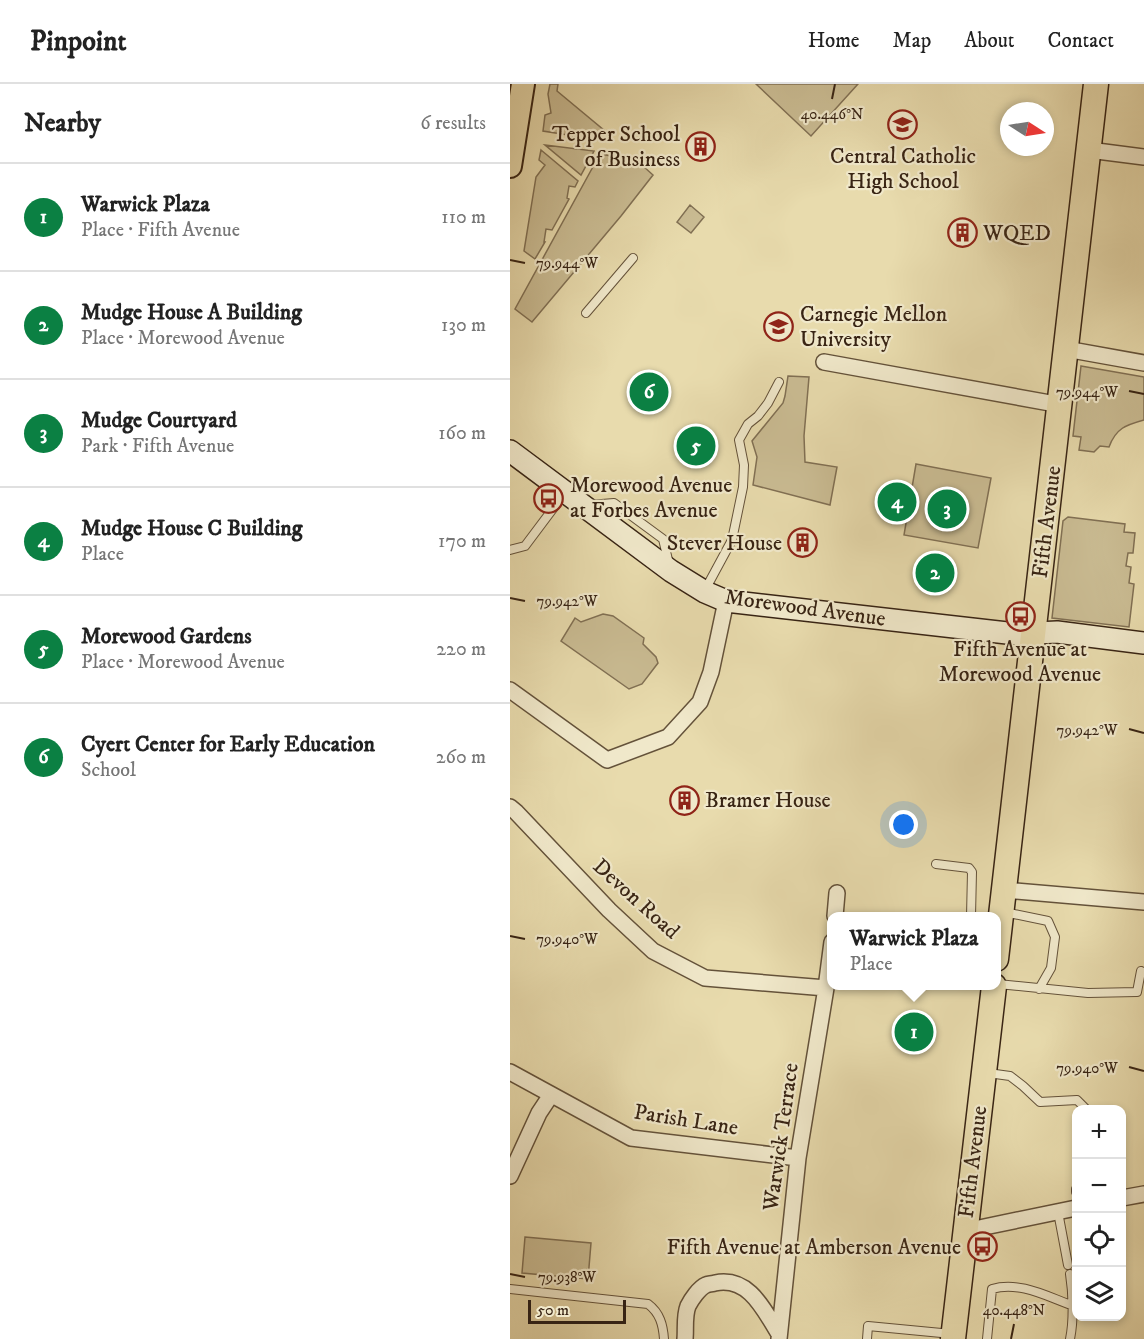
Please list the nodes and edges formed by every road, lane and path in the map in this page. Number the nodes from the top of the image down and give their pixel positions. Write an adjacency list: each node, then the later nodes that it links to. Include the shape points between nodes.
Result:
1 (523, 84): 5 (main road)
2 (1096, 84): 3 (highway, Fifth Avenue)
3 (1089, 150): 4 (street); 8 (highway, Fifth Avenue)
4 (1144, 157)
5 (510, 166)
6 (633, 258): 7 (lane)
7 (586, 313)
8 (1066, 349): 10 (street); 12 (highway, Fifth Avenue)
9 (824, 362): 12 (street)
10 (1144, 363)
11 (779, 382): 16 (lane, via 739,440 743,487 732,540)
12 (1060, 405): 18 (highway, Fifth Avenue)
13 (510, 451): 14 (main road, Morewood Avenue)
14 (564, 492): 15 (lane, via 525,546); 16 (main road, Morewood Avenue)
15 (510, 550)
16 (705, 592): 17 (main road, Morewood Avenue)
17 (726, 601): 18 (main road, Morewood Avenue); 20 (street, via 711,672 700,702 668,737 607,760)
18 (1034, 633): 19 (main road, Morewood Avenue, via 1057,632); 24 (highway, Fifth Avenue)
19 (1144, 643)
20 (510, 690)
21 (510, 807): 32 (street, Devon Road, via 653,951 705,978)
22 (936, 864): 27 (lane, via 969,868 972,872)
23 (837, 893): 26 (street)
24 (1003, 901): 25 (street); 28 (highway, Fifth Avenue); 33 (lane, via 1048,921 1055,938 1051,968)
25 (1144, 902)
26 (835, 912)
27 (971, 912)
28 (1001, 918)
29 (1141, 971): 33 (lane, via 1137,992)
30 (827, 979): 32 (street, Warwick Terrace)
31 (1001, 986): 33 (lane)
32 (826, 988): 39 (street, Warwick Terrace)
33 (1040, 989)
34 (994, 990): 36 (highway, Fifth Avenue)
35 (510, 1072): 37 (street, Parish Lane)
36 (983, 1073): 38 (lane, via 1010,1076 1040,1102 1077,1100); 45 (highway, Fifth Avenue)
37 (551, 1095): 39 (street, Parish Lane, via 631,1138); 40 (street, via 538,1113)
38 (1082, 1105)
39 (798, 1158): 48 (street, Warwick Terrace)
40 (510, 1176)
41 (1144, 1194): 42 (street)
42 (1126, 1197)
43 (1072, 1209): 44 (street)
44 (1058, 1212): 45 (street); 47 (lane, via 1072,1289)
45 (965, 1231): 49 (highway, Fifth Avenue)
46 (510, 1289): 50 (lane, via 648,1304 656,1311)
47 (1071, 1305): 53 (lane, via 1024,1287 992,1289); 54 (lane)
48 (779, 1337): 51 (street, via 761,1304 740,1286 725,1281 705,1285 692,1299 687,1308)
49 (953, 1337): 52 (lane, via 868,1326)
50 (664, 1339)
51 (685, 1339)
52 (867, 1339)
53 (987, 1339)
54 (1070, 1339)

